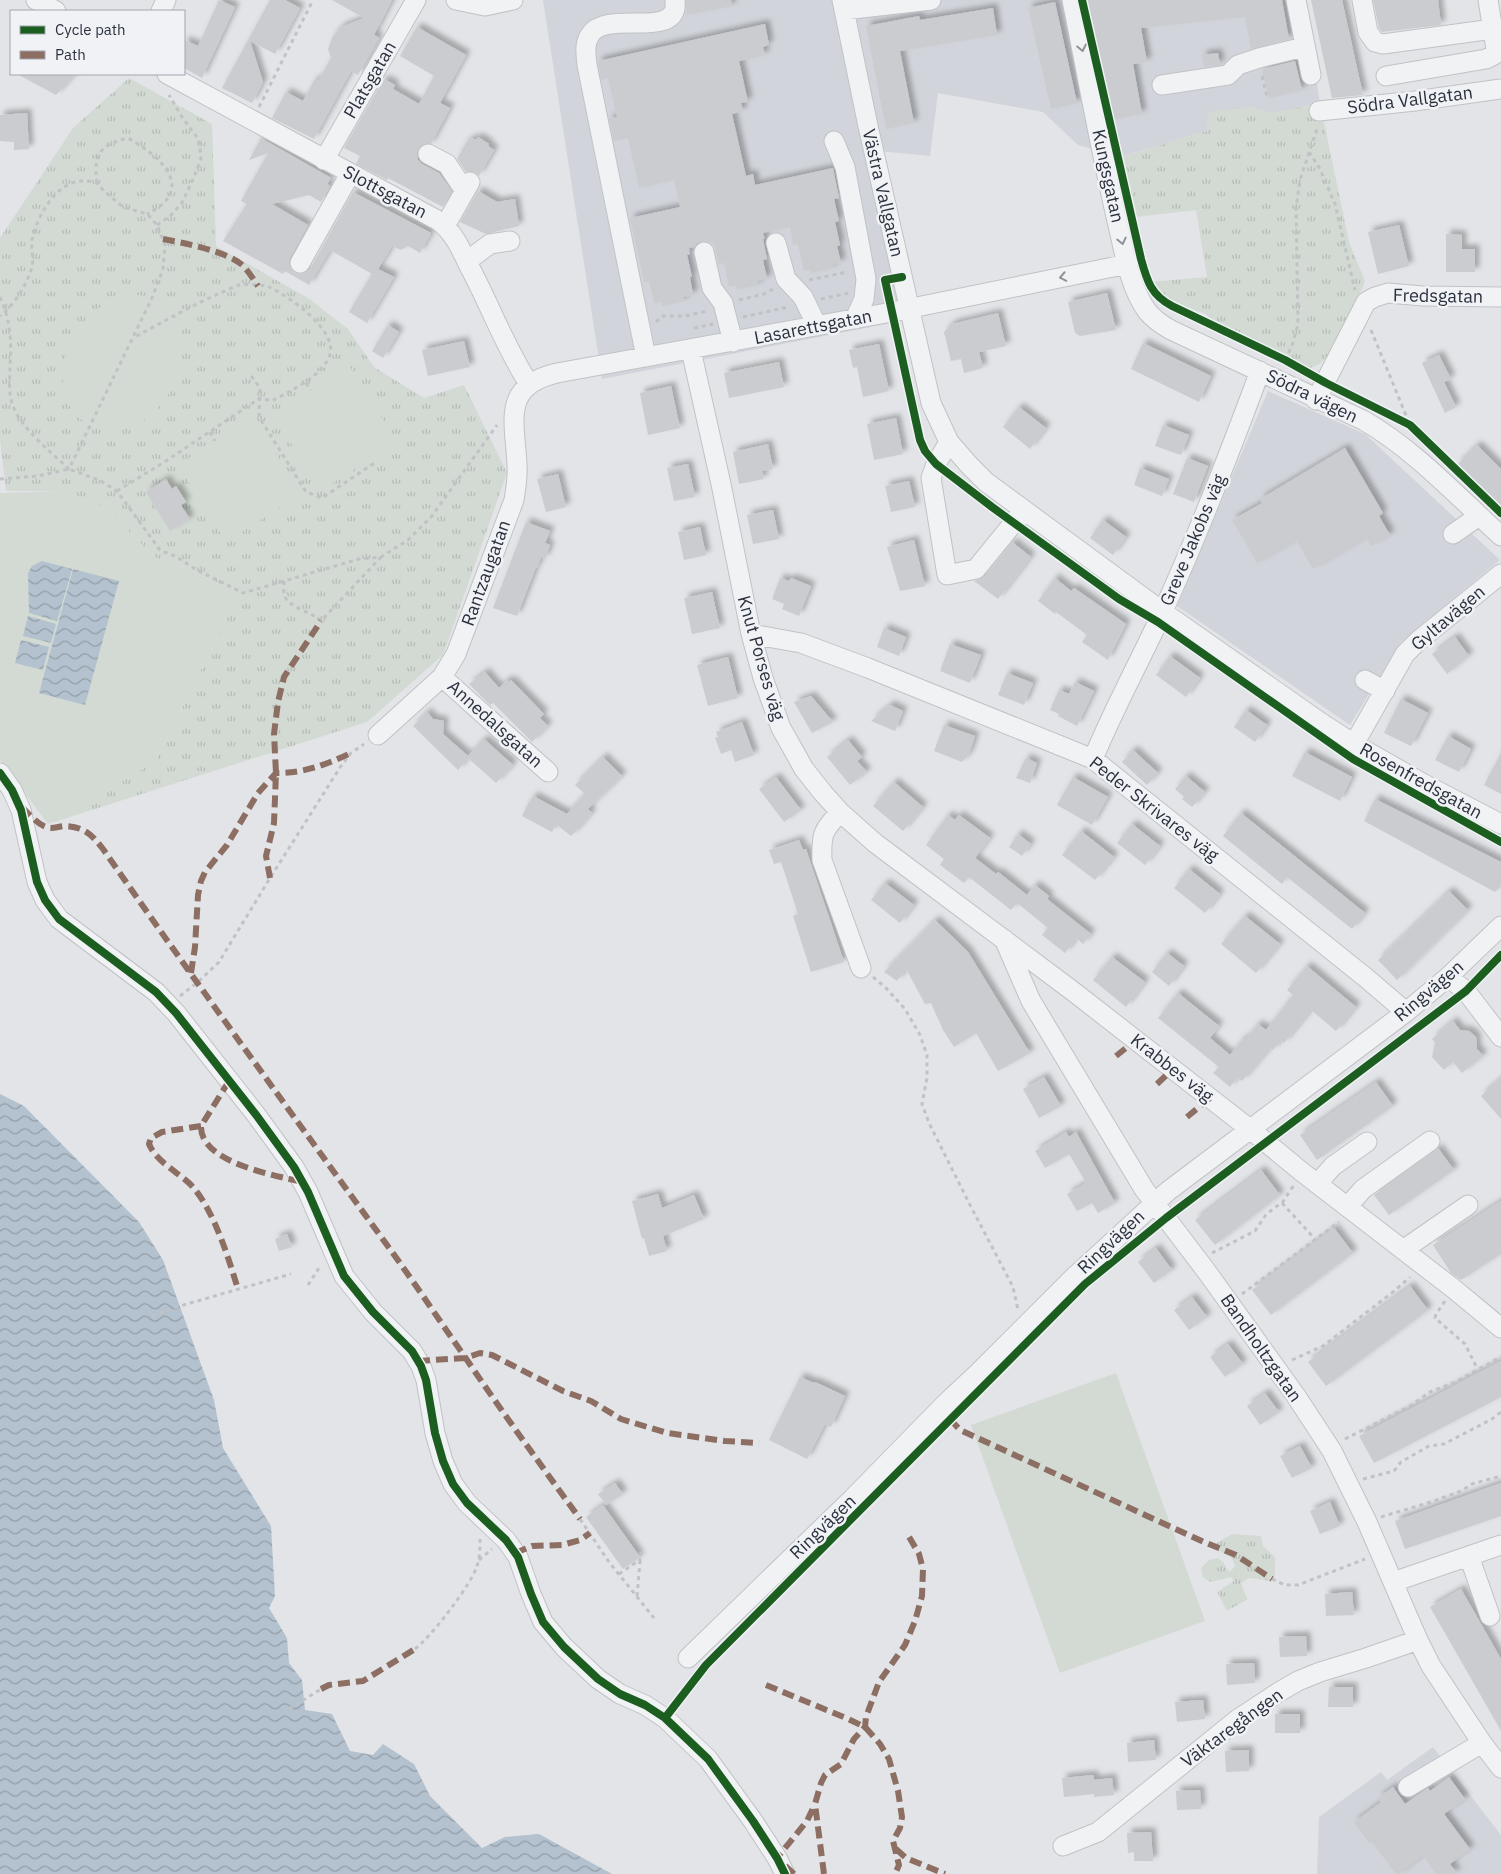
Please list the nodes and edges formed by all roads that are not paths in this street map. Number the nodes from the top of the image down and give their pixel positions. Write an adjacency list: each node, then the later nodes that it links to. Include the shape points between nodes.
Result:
1 (36, 0): 11 (street)
2 (416, 0): 22 (street, Platsgatan)
3 (456, 0): 4 (street, via 485,6)
4 (513, 0)
5 (675, 0): 36 (street, via 676,11 668,19 604,25 591,34 586,46 587,65)
6 (931, 0): 10 (street)
7 (1072, 0): 30 (street, Kungsgatan, one-way to 30)
8 (1296, 0): 13 (street)
9 (1362, 0): 12 (street, via 1368,32 1375,42 1383,44)
10 (843, 5): 32 (street, Västra Vallgatan)
11 (54, 10)
12 (1493, 16): 15 (street, via 1496,49 1486,59)
13 (1304, 47): 14 (street); 17 (street, via 1238,65 1228,75)
14 (1310, 75)
15 (1386, 76)
16 (167, 82): 22 (street, Slottsgatan, via 252,121)
17 (1162, 85)
18 (1501, 89): 19 (street, Södra Vallgatan)
19 (1319, 110)
20 (834, 141): 33 (street, via 845,167 866,279 864,299)
21 (428, 154): 24 (street, via 447,164 467,186)
22 (324, 160): 23 (street, Slottsgatan)
23 (350, 174): 24 (street, Slottsgatan); 29 (street)
24 (445, 226): 28 (street, Slottsgatan)
25 (510, 240): 28 (street, via 490,244)
26 (776, 243): 34 (street, via 786,279 805,303)
27 (704, 252): 35 (street, via 712,288 726,312)
28 (467, 261): 39 (street, Slottsgatan, via 511,354)
29 (300, 263)
30 (1128, 264): 32 (street, Lasarettsgatan, one-way to 32); 38 (street, Södra vägen, via 1147,311 1159,323)
31 (1501, 297): 40 (street, Fredsgatan, via 1388,293 1366,302)
32 (910, 308): 33 (street, Lasarettsgatan); 41 (street, Västra Vallgatan, via 931,404)
33 (855, 319): 34 (street, Lasarettsgatan)
34 (817, 326): 35 (street, Lasarettsgatan)
35 (733, 342): 37 (street, Lasarettsgatan)
36 (645, 349): 37 (street, Lasarettsgatan); 39 (street, Lasarettsgatan, via 624,361 543,376)
37 (691, 350): 48 (street, Knut Porses väg)
38 (1260, 371): 40 (street, Södra vägen); 47 (street, Greve Jakobs väg, via 1211,500)
39 (529, 384): 49 (street, Rantzaugatan, via 516,404 517,483 514,500 456,654)
40 (1316, 400): 43 (street, Södra vägen, via 1387,434)
41 (949, 442): 42 (street, Rosenfredsgatan, via 986,482); 42 (street, via 931,478 947,576 976,569)
42 (1024, 510): 47 (street, Rosenfredsgatan)
43 (1479, 516): 44 (street); 45 (street, Södra vägen)
44 (1453, 534)
45 (1501, 536)
46 (1501, 574): 51 (street, Gyltavägen, via 1405,654)
47 (1162, 612): 53 (street, Rosenfredsgatan); 54 (street, Greve Jakobs väg)
48 (751, 634): 54 (street, Peder Skrivares väg, via 801,643); 57 (street, Knut Porses väg, via 781,728 804,769)
49 (442, 677): 52 (street, Rantzaugatan); 55 (street, Annedalsgatan)
50 (1366, 680): 51 (street)
51 (1385, 691): 53 (street, Gyltavägen)
52 (378, 735)
53 (1354, 744): 58 (street, Rosenfredsgatan)
54 (1093, 759): 63 (street, Peder Skrivares väg)
55 (548, 772)
56 (0, 773): 84 (street, via 21,810 37,882 45,900 59,919 136,976 168,1005 294,1167 344,1276 373,1312 412,1351 426,1380 435,1433 453,1484 518,1557 543,1622 598,1679 665,1718 708,1759 753,1821)
57 (840, 812): 60 (street, Krabbes väg, via 875,843); 61 (street, via 824,829 822,860)
58 (1501, 824)
59 (1501, 926): 62 (street, Ringvägen)
60 (1004, 939): 65 (street, Krabbes väg); 69 (street, Bandholtzgatan, via 1035,1008)
61 (861, 968)
62 (1448, 977): 63 (street, Ringvägen); 64 (street, via 1466,990)
63 (1406, 1012): 65 (street, Ringvägen)
64 (1501, 1037)
65 (1251, 1130): 68 (street, Krabbes väg); 69 (street, Ringvägen)
66 (1430, 1141): 71 (street, via 1363,1189)
67 (1367, 1142): 68 (street, via 1333,1166)
68 (1317, 1184): 71 (street, Krabbes väg)
69 (1154, 1203): 76 (street, Bandholtzgatan, via 1200,1262 1329,1447); 79 (street, Ringvägen, via 1074,1277)
70 (1468, 1205): 72 (street)
71 (1348, 1208): 72 (street, Krabbes väg)
72 (1403, 1250): 73 (street, Krabbes väg)
73 (1501, 1328)
74 (1501, 1545): 75 (street)
75 (1469, 1556): 76 (street); 77 (street)
76 (1393, 1582): 78 (street, Bandholtzgatan)
77 (1490, 1616)
78 (1418, 1640): 80 (street, Bandholtzgatan, via 1431,1666); 83 (street, Väktaregången, via 1320,1672 1279,1692 1238,1719 1098,1832)
79 (688, 1658)
80 (1491, 1746): 81 (street, Bandholtzgatan); 82 (street)
81 (1501, 1768)
82 (1408, 1787)
83 (1063, 1846)
84 (784, 1874)

